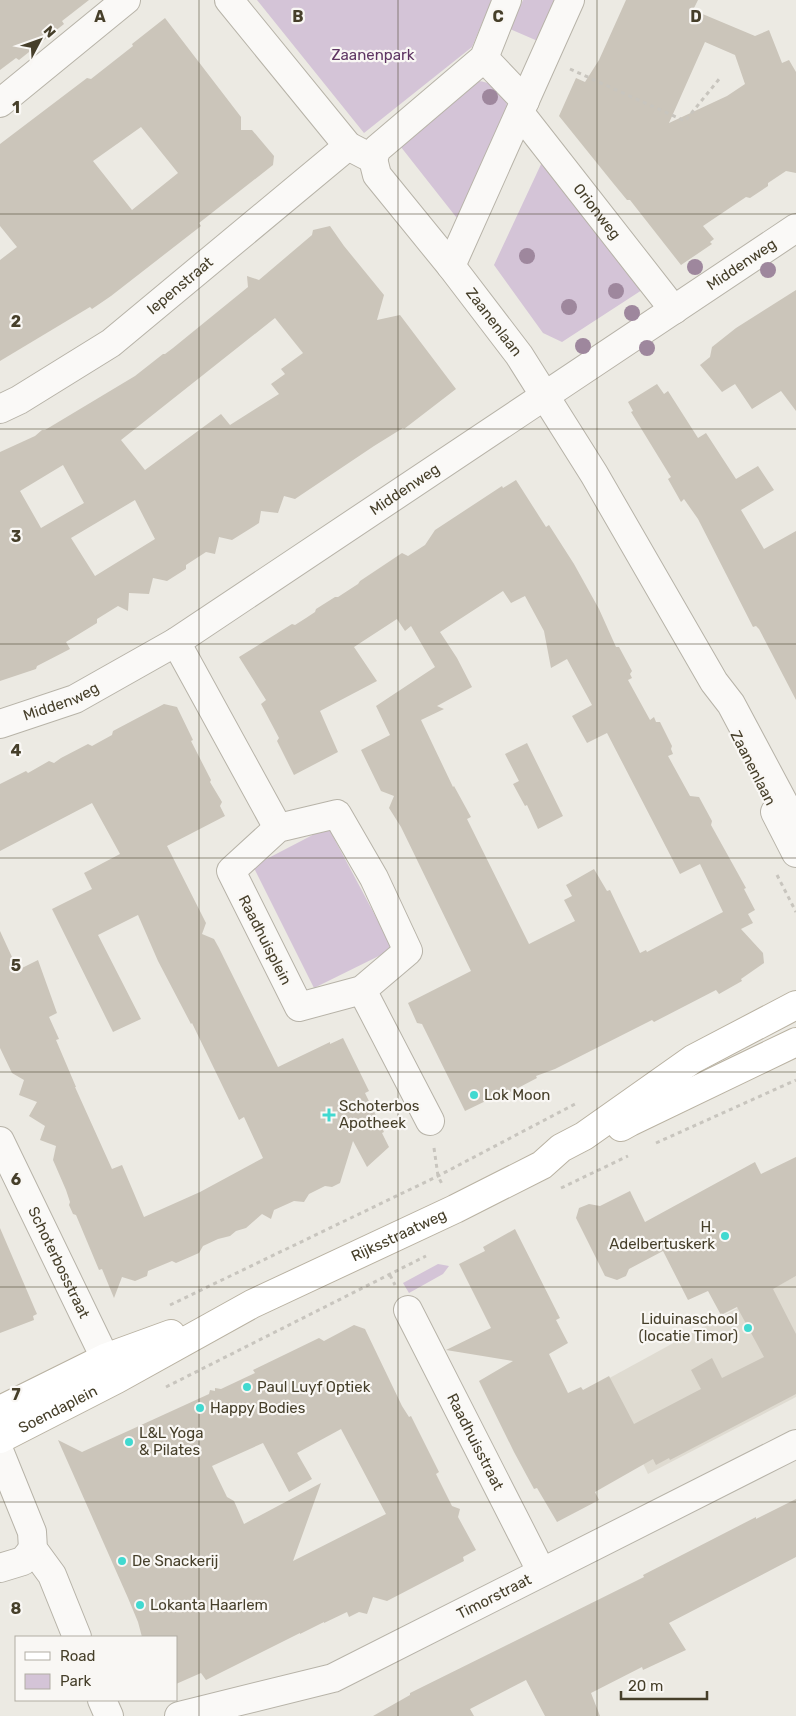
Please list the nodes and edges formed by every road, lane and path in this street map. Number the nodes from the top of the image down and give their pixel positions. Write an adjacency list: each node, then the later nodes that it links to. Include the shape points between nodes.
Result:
1 (126, 0): 8 (street)
2 (229, 0): 10 (street)
3 (507, 0): 6 (street)
4 (570, 0): 5 (street)
5 (545, 57): 7 (path, via 685,121); 9 (street)
6 (484, 58): 9 (street, Orionweg); 11 (street, via 377,149)
7 (720, 78)
8 (0, 103)
9 (523, 107): 13 (street); 14 (street, Orionweg)
10 (348, 146): 11 (street); 16 (street, Iepenstraat, via 111,343)
11 (373, 159): 13 (street, Zaanenlaan, via 377,174)
12 (796, 228): 14 (street, Middenweg)
13 (451, 266): 15 (street, Zaanenlaan, via 519,355)
14 (674, 310): 15 (street, Middenweg)
15 (545, 396): 17 (street, Middenweg); 18 (street, Zaanenlaan, via 594,474)
16 (0, 409)
17 (176, 642): 19 (street, Middenweg, via 75,699); 21 (street)
18 (714, 682): 20 (street, Zaanenlaan, via 731,704); 22 (street, Zaanenlaan, via 722,709)
19 (0, 724)
20 (796, 826)
21 (278, 828): 23 (street, Raadhuisplein, via 337,814 374,878 408,951); 23 (street, Raadhuisplein, via 231,872 299,1008)
22 (796, 853)
23 (362, 990): 28 (street)
24 (796, 1005): 32 (main road, Rijksstraatweg, via 693,1059 584,1136 561,1148)
25 (796, 1042): 32 (main road, Rijksstraatweg, via 630,1122 568,1161)
26 (796, 1080): 30 (path)
27 (578, 1103): 35 (path, via 438,1176)
28 (430, 1121)
29 (0, 1141): 37 (street, Schoterbosstraat)
30 (650, 1146)
31 (632, 1154): 33 (path)
32 (542, 1165): 37 (main road, Rijksstraatweg, via 455,1209)
33 (554, 1192)
34 (434, 1253): 38 (path)
35 (168, 1306)
36 (408, 1310): 45 (street, Raadhuisstraat)
37 (111, 1368): 39 (main road, Soendaplein); 40 (main road, Soendaplein)
38 (164, 1388)
39 (0, 1410)
40 (0, 1439)
41 (796, 1444): 45 (street, Timorstraat)
42 (0, 1453): 43 (street, via 32,1532)
43 (33, 1549): 44 (street, via 22,1561); 46 (street, via 52,1575)
44 (0, 1568)
45 (541, 1572): 49 (street, Timorstraat, via 333,1678)
46 (77, 1636)
47 (102, 1701): 48 (street)
48 (108, 1716)
49 (179, 1716)

